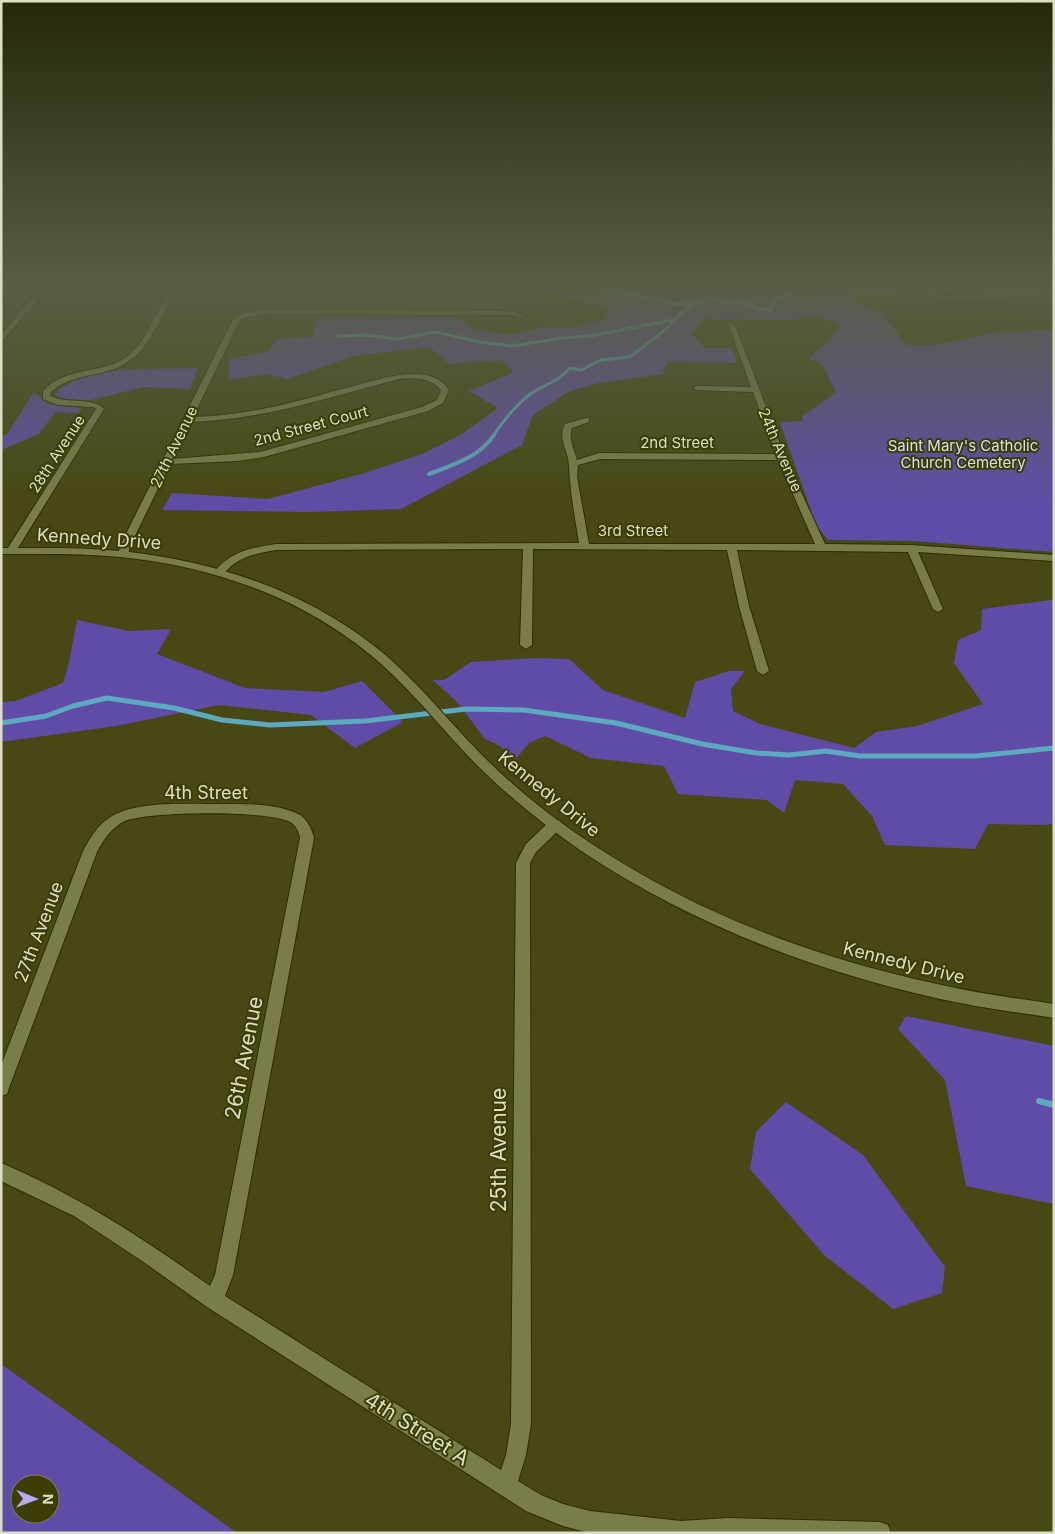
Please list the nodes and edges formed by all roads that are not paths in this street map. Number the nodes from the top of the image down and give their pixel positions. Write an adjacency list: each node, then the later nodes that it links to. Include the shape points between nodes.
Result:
1 (128, 360): 16 (street, 28th Avenue, via 62,382 47,391 46,397 54,402 96,405 100,409)
2 (216, 360): 6 (street, 27th Avenue)
3 (744, 360): 5 (street, 24th Avenue)
4 (697, 388): 5 (street)
5 (755, 390): 8 (street, 24th Avenue)
6 (187, 420): 9 (street, 27th Avenue); 9 (street, 2nd Street Court, via 257,414 399,376 422,377 442,384 445,390 444,397 433,405 250,457)
7 (586, 420): 10 (street, via 566,428)
8 (781, 457): 10 (street, 2nd Street, via 599,456); 14 (street, 24th Avenue)
9 (166, 462): 17 (street, 27th Avenue)
10 (574, 464): 12 (street, via 573,477)
11 (528, 546): 12 (street, 3rd Street); 19 (street, 3rd Street, via 263,548 239,556); 21 (street)
12 (584, 546): 13 (street, 3rd Street)
13 (731, 546): 14 (street, 3rd Street); 22 (street)
14 (821, 547): 15 (street, 3rd Street)
15 (911, 548): 18 (street, 3rd Street); 20 (street)
16 (6, 551): 17 (street, Kennedy Drive)
17 (123, 555): 19 (street, Kennedy Drive)
18 (1054, 558)
19 (219, 572): 25 (street, Kennedy Drive, via 298,603 362,642 393,668 505,786)
20 (938, 609)
21 (526, 645)
22 (763, 672)
23 (111, 823): 24 (street, 4th Street, via 122,817 149,812 230,810 286,814); 27 (street, 27th Avenue, via 90,852)
24 (301, 824): 29 (street, 26th Avenue, via 307,838 224,1275)
25 (555, 826): 26 (street, Kennedy Drive, via 639,880 736,928 782,946 922,988); 30 (street, 25th Avenue, via 531,848 523,863 521,1424 516,1455)
26 (1054, 1011)
27 (1, 1088)
28 (1, 1172): 29 (street, 4th Street A, via 80,1210)
29 (214, 1300): 30 (street, 4th Street A)
30 (506, 1485): 31 (street, 4th Street A, via 563,1516 590,1522 680,1532)
31 (728, 1531): 32 (street, 4th Street A)
32 (880, 1533)

